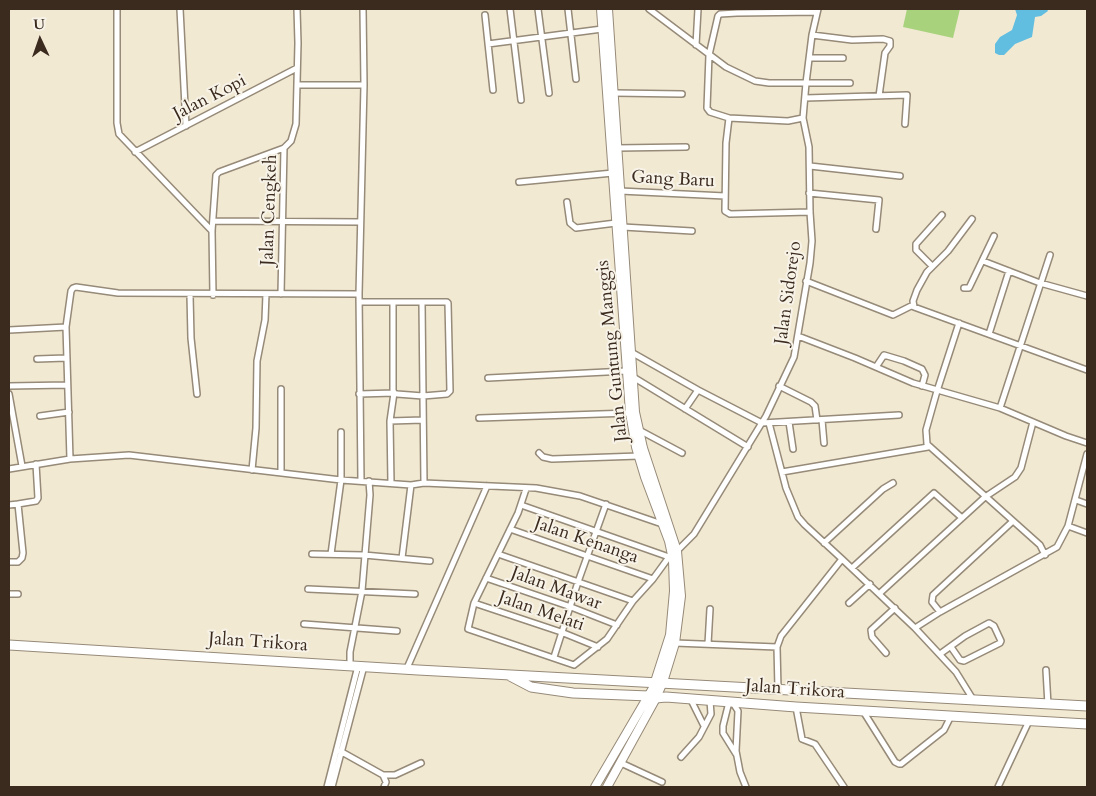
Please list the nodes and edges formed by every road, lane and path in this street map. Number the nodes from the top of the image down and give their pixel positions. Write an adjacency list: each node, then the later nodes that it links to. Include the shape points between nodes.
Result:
1 (118, 9): 45 (street, via 117,129)
2 (180, 9): 41 (street)
3 (297, 9): 24 (street, Jalan Cengkeh)
4 (363, 9): 30 (street)
5 (510, 9): 18 (street)
6 (538, 9): 17 (street)
7 (568, 9): 15 (street)
8 (601, 9): 14 (street, Jalan Guntung Manggis)
9 (608, 9): 29 (street, Jalan Guntung Manggis)
10 (649, 9): 20 (street)
11 (698, 9): 20 (street)
12 (817, 10): 16 (street, Jalan Sidorejo); 21 (street, via 720,14)
13 (485, 15): 19 (street)
14 (602, 29): 15 (street); 29 (street, Jalan Guntung Manggis)
15 (571, 33): 17 (street); 25 (street)
16 (812, 35): 22 (street, Jalan Sidorejo); 35 (street, via 890,41)
17 (542, 36): 18 (street); 32 (street)
18 (514, 40): 19 (street); 37 (street)
19 (488, 44): 31 (street)
20 (696, 45): 21 (street)
21 (709, 55): 26 (street, via 735,72 762,83); 38 (street, via 708,110)
22 (810, 58): 23 (street); 26 (street, Jalan Sidorejo)
23 (843, 58)
24 (297, 68): 28 (street, Jalan Cengkeh); 41 (street, Jalan Kopi)
25 (576, 79)
26 (806, 83): 27 (street); 36 (street, Jalan Sidorejo)
27 (850, 83)
28 (297, 84): 30 (street); 43 (street, Jalan Cengkeh, via 296,124 291,141)
29 (610, 84): 33 (street, Jalan Guntung Manggis); 47 (street, Jalan Guntung Manggis)
30 (364, 85): 59 (street)
31 (493, 90)
32 (549, 92)
33 (614, 93): 34 (street); 44 (street, Jalan Guntung Manggis)
34 (682, 94)
35 (878, 96): 36 (street); 40 (street, via 907,95)
36 (805, 98): 39 (street, Jalan Sidorejo)
37 (521, 100)
38 (730, 118): 39 (street, via 788,121); 52 (street)
39 (804, 118): 46 (street, Jalan Sidorejo)
40 (905, 124)
41 (186, 126): 45 (street, Jalan Kopi)
42 (686, 147): 44 (street)
43 (284, 148): 57 (street, via 217,174); 58 (street, Jalan Cengkeh)
44 (617, 148): 50 (street, Jalan Guntung Manggis)
45 (136, 152): 62 (street)
46 (810, 166): 48 (street); 51 (street, Jalan Sidorejo)
47 (613, 173): 49 (street); 60 (street, Jalan Guntung Manggis)
48 (900, 176)
49 (519, 182)
50 (620, 191): 52 (street, Gang Baru); 60 (street, Jalan Guntung Manggis)
51 (810, 193): 54 (street, Jalan Sidorejo); 61 (street, via 879,200)
52 (725, 196): 54 (street, via 725,211 730,214)
53 (567, 202): 60 (street, via 570,223 576,228)
54 (810, 212): 69 (street, Jalan Sidorejo, via 812,241)
55 (942, 215): 67 (street, via 916,244 916,250)
56 (972, 219): 67 (street)
57 (213, 221): 58 (street); 62 (street)
58 (282, 221): 59 (street); 75 (street, Jalan Cengkeh)
59 (360, 222): 76 (street)
60 (619, 225): 63 (street); 71 (street, Jalan Guntung Manggis)
61 (876, 229)
62 (212, 231): 77 (street)
63 (692, 231)
64 (994, 236): 66 (street)
65 (1050, 255): 70 (street)
66 (983, 261): 68 (street); 72 (street, via 969,288)
67 (932, 266): 82 (street, via 917,290)
68 (1009, 271): 70 (street); 86 (street)
69 (806, 281): 82 (street, via 893,315); 87 (street, Jalan Sidorejo)
70 (1040, 283): 78 (street); 88 (street)
71 (623, 285): 89 (street, Jalan Guntung Manggis); 94 (street, Jalan Guntung Manggis)
72 (964, 288)
73 (190, 294): 77 (street); 84 (street, via 118,294 76,287 71,290); 106 (street)
74 (266, 294): 75 (street); 77 (street); 138 (street, via 257,361)
75 (280, 294): 76 (street)
76 (360, 294): 79 (street)
77 (213, 295)
78 (1087, 296)
79 (360, 302): 80 (street); 107 (street)
80 (393, 302): 81 (street); 104 (street)
81 (422, 303): 108 (street); 108 (street, via 447,302 449,305 450,391)
82 (913, 305): 83 (street)
83 (959, 323): 86 (street); 103 (street)
84 (66, 327): 85 (street); 90 (street)
85 (9, 330)
86 (989, 334): 88 (street)
87 (798, 336): 92 (street); 99 (street, Jalan Sidorejo, via 794,357)
88 (1020, 346): 93 (street); 109 (street)
89 (631, 352): 95 (street, Jalan Guntung Manggis); 102 (street)
90 (66, 358): 91 (street); 97 (street)
91 (37, 359)
92 (876, 367): 100 (street); 100 (street, via 884,355 904,361 922,369 925,375)
93 (1087, 370)
94 (626, 371): 96 (street); 112 (street, Jalan Guntung Manggis)
95 (633, 377): 110 (street); 123 (street, Jalan Guntung Manggis)
96 (488, 378)
97 (67, 385): 98 (street); 111 (street)
98 (9, 386)
99 (779, 386): 118 (street, via 812,402); 121 (street, Jalan Sidorejo)
100 (922, 386): 103 (street)
101 (282, 389): 140 (street)
102 (698, 390): 110 (street); 121 (street)
103 (937, 391): 109 (street); 128 (street, via 926,430)
104 (394, 392): 107 (street); 108 (street); 116 (street)
105 (9, 394): 136 (street)
106 (197, 394)
107 (359, 394): 142 (street)
108 (423, 396): 117 (street)
109 (1000, 408): 120 (street)
110 (685, 409): 127 (street)
111 (69, 412): 114 (street); 134 (street)
112 (630, 413): 115 (street); 133 (street, Jalan Guntung Manggis)
113 (899, 415): 118 (street)
114 (40, 416)
115 (479, 418)
116 (390, 420): 117 (street); 144 (street)
117 (423, 420): 145 (street)
118 (819, 420): 119 (street); 126 (street)
119 (789, 422): 122 (street); 129 (street)
120 (1033, 422): 125 (street); 150 (street, via 1019,472)
121 (762, 423): 122 (street); 127 (street, Jalan Sidorejo)
122 (769, 423): 139 (street)
123 (639, 430): 131 (street); 159 (street, Jalan Guntung Manggis)
124 (341, 432): 141 (street)
125 (1087, 443)
126 (824, 444)
127 (748, 447): 168 (street, Jalan Sidorejo, via 694,534)
128 (928, 447): 139 (street); 150 (street)
129 (793, 449)
130 (539, 453): 133 (street, via 552,459)
131 (682, 453)
132 (1087, 454): 151 (street)
133 (639, 456): 159 (street, Jalan Guntung Manggis)
134 (70, 460): 135 (street); 138 (street, via 129,456)
135 (36, 464): 136 (street); 153 (street, via 38,498)
136 (22, 466): 137 (street)
137 (9, 468)
138 (252, 470): 140 (street)
139 (782, 472): 164 (street, via 798,517)
140 (281, 474): 141 (street)
141 (341, 480): 142 (street); 166 (street)
142 (361, 481): 143 (street)
143 (369, 481): 144 (street); 169 (street)
144 (390, 483): 147 (street)
145 (424, 483): 147 (street); 148 (street)
146 (893, 484): 164 (street, via 882,489)
147 (412, 485): 172 (street)
148 (487, 486): 149 (street); 210 (street)
149 (526, 489): 154 (street, via 561,492); 156 (street)
150 (985, 497): 157 (street); 158 (street)
151 (1076, 500): 155 (street); 160 (street)
152 (9, 504): 153 (street)
153 (18, 504): 175 (street, via 22,558 18,562)
154 (606, 504): 159 (street); 162 (street)
155 (1087, 504)
156 (521, 505): 161 (street); 162 (street)
157 (962, 518): 176 (street, via 934,492); 183 (street)
158 (1013, 521): 170 (street, via 1040,544); 193 (street, via 933,595 932,602)
159 (666, 525): 168 (street, Jalan Guntung Manggis)
160 (1068, 526): 163 (street); 170 (street, via 1057,547)
161 (510, 529): 167 (street); 171 (street, Jalan Kenanga)
162 (597, 530): 168 (street); 171 (street)
163 (1087, 533)
164 (824, 543): 173 (street)
165 (312, 554): 166 (street)
166 (330, 554): 169 (street)
167 (498, 554): 177 (street); 179 (street)
168 (673, 554): 178 (street, Jalan Sidorejo); 200 (street, Jalan Guntung Manggis, via 681,596); 214 (street, Jalan Guntung Manggis, via 673,616)
169 (364, 555): 172 (street); 182 (street)
170 (1045, 555): 193 (street)
171 (588, 556): 178 (street, Jalan Kenanga); 179 (street)
172 (402, 558): 174 (street)
173 (842, 558): 176 (street); 205 (street, via 781,636)
174 (430, 560)
175 (9, 562)
176 (852, 568): 180 (street)
177 (486, 578): 189 (street); 190 (street, Jalan Mawar)
178 (653, 579): 187 (street, Jalan Sidorejo)
179 (578, 582): 187 (street); 190 (street)
180 (870, 584): 183 (street); 188 (street)
181 (308, 589): 182 (street)
182 (362, 590): 186 (street); 196 (street)
183 (880, 593): 191 (street)
184 (9, 594): 185 (street)
185 (18, 594)
186 (415, 594)
187 (633, 601): 195 (street, Jalan Sidorejo)
188 (849, 602)
189 (474, 603): 199 (street, Jalan Melati); 208 (street, via 468,629)
190 (570, 607): 195 (street, Jalan Mawar); 199 (street)
191 (895, 608): 197 (street); 206 (street, via 871,630 872,637)
192 (710, 609): 201 (street)
193 (940, 612): 197 (street)
194 (304, 624): 196 (street)
195 (617, 625): 203 (street, Jalan Sidorejo)
196 (355, 627): 198 (street); 209 (street, via 350,652)
197 (915, 628): 207 (street)
198 (397, 631)
199 (561, 632): 203 (street, Jalan Melati); 208 (street)
200 (675, 642): 201 (street); 214 (street, Jalan Guntung Manggis)
201 (708, 644): 205 (street)
202 (9, 645): 209 (main road, Jalan Trikora)
203 (598, 647): 208 (street, Jalan Sidorejo, via 572,665)
204 (951, 647): 204 (street, via 989,623 1001,641 964,661); 207 (street)
205 (777, 648): 216 (street)
206 (886, 653)
207 (940, 654): 220 (street)
208 (554, 658)
209 (357, 666): 210 (main road, Jalan Trikora); 232 (street)
210 (407, 668): 212 (main road, Jalan Trikora)
211 (1046, 670): 223 (street)
212 (505, 673): 213 (main road, Jalan Trikora); 215 (main road, Jalan Trikora)
213 (533, 675): 214 (main road, Jalan Trikora); 215 (main road)
214 (658, 682): 216 (main road, Jalan Trikora); 217 (street, Jalan Guntung Manggis)
215 (531, 687): 217 (main road, Jalan Trikora, via 573,693)
216 (778, 689): 220 (main road, Jalan Trikora)
217 (653, 697): 218 (main road, Jalan Trikora); 236 (street, Jalan Guntung Manggis); 242 (street, Jalan Guntung Manggis)
218 (691, 700): 219 (main road, Jalan Trikora); 231 (street)
219 (710, 701): 221 (main road, Jalan Trikora); 231 (street, via 711,714)
220 (974, 701): 222 (main road, Jalan Trikora)
221 (731, 702): 225 (main road, Jalan Trikora); 234 (street, via 738,711); 234 (street, via 722,726)
222 (1007, 703): 223 (main road, Jalan Trikora); 228 (main road)
223 (1048, 705): 224 (main road, Jalan Trikora)
224 (1087, 706)
225 (796, 707): 226 (main road, Jalan Trikora); 245 (street, via 802,739 816,744)
226 (862, 710): 227 (main road, Jalan Trikora); 227 (street, via 898,764 944,730)
227 (951, 716): 228 (main road, Jalan Trikora)
228 (1007, 719): 229 (main road, Jalan Trikora)
229 (1028, 721): 230 (main road, Jalan Trikora); 246 (street)
230 (1087, 724)
231 (704, 726): 233 (street)
232 (340, 751): 237 (street); 239 (street); 240 (street)
233 (681, 757)
234 (737, 757): 244 (street)
235 (421, 763): 237 (street, via 396,775)
236 (621, 763): 238 (street); 243 (street, Jalan Guntung Manggis)
237 (383, 775): 241 (street)
238 (662, 782)
239 (327, 787)
240 (332, 787)
241 (384, 787)
242 (596, 787)
243 (607, 787)
244 (746, 787)
245 (844, 787)
246 (998, 787)

